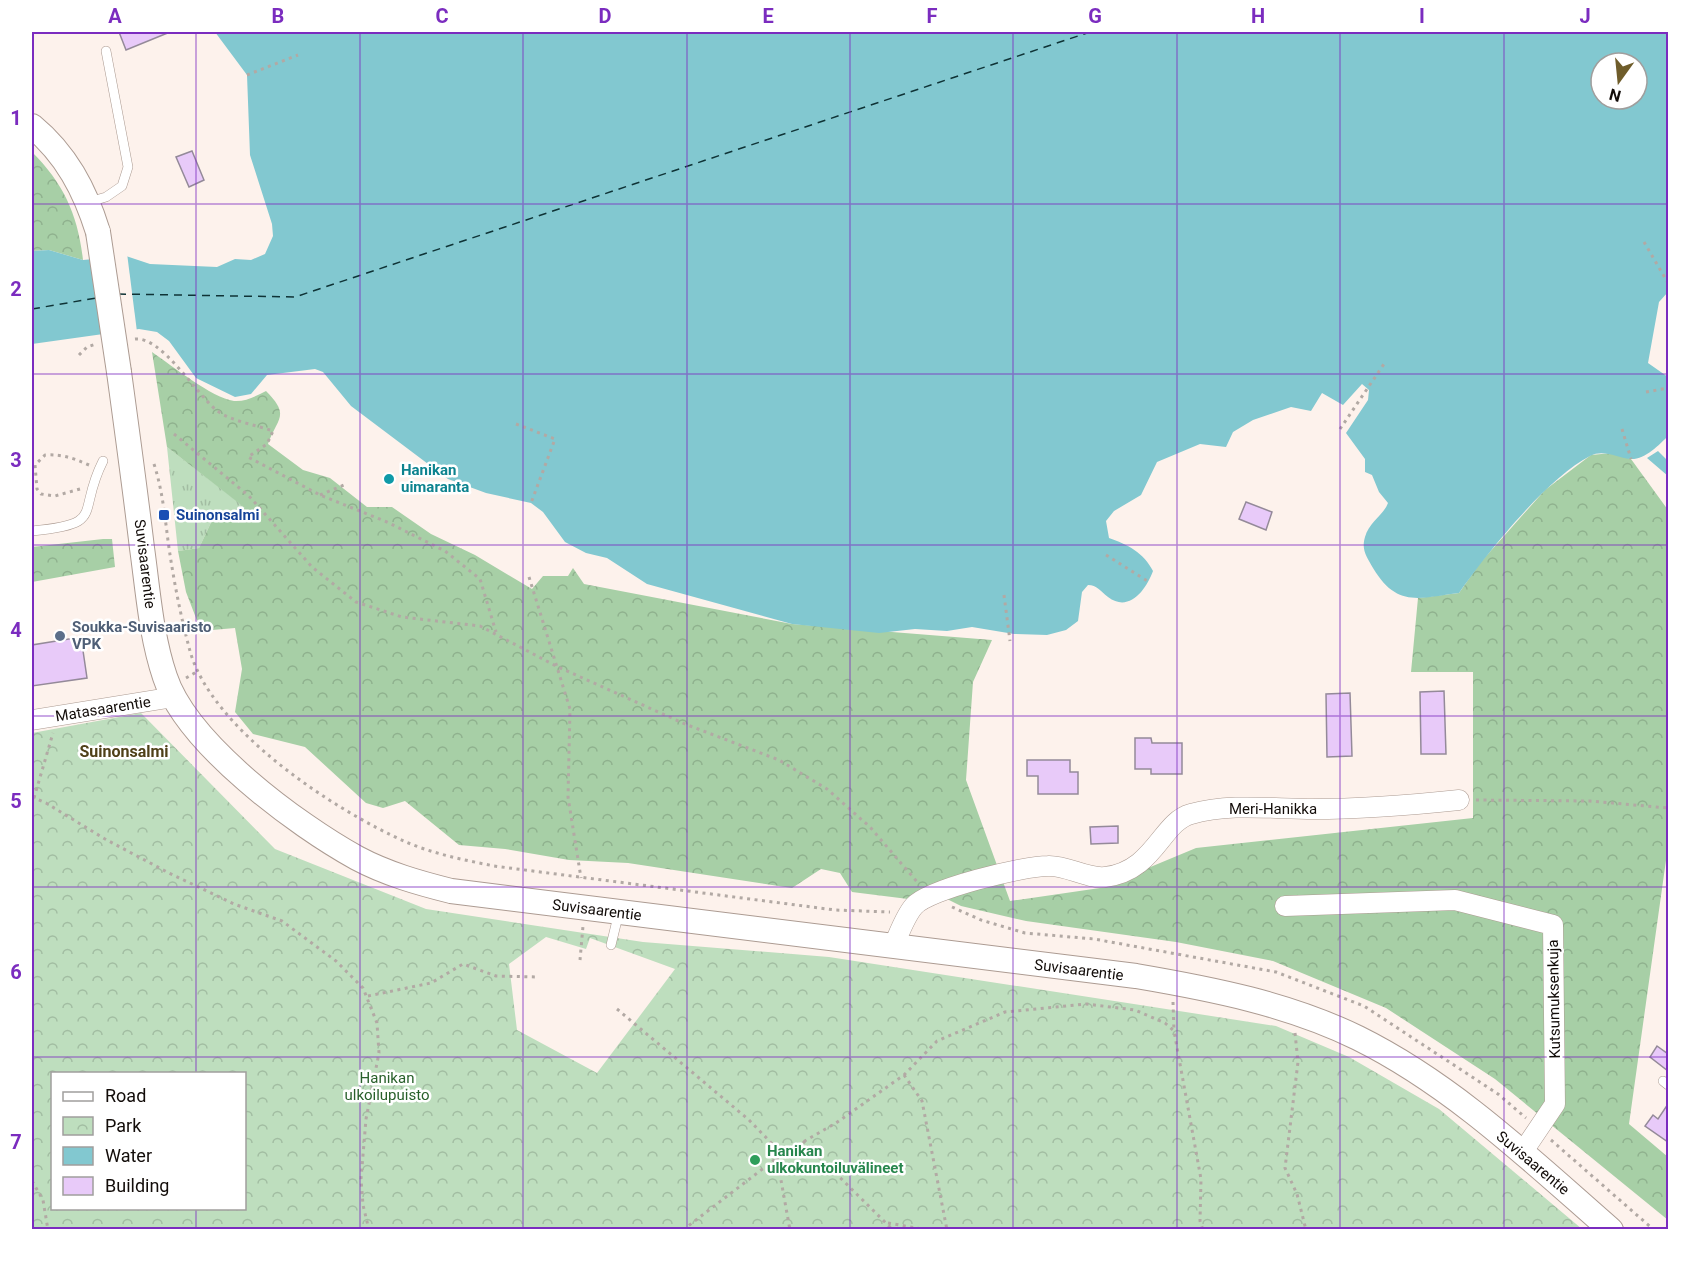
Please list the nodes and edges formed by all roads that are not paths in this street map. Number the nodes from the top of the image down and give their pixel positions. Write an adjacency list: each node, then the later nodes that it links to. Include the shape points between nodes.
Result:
1 (106, 51): 3 (lane, via 128,167 122,186 106,197)
2 (32, 126): 3 (street, Suvisaarentie, via 58,152)
3 (88, 202): 6 (street, Suvisaarentie, bridge, via 98,232 146,585 159,656)
4 (101, 465): 5 (lane, via 81,522 68,528)
5 (32, 531)
6 (174, 697): 7 (street, Matasaarentie); 10 (street, Suvisaarentie, via 224,760 296,818 358,858 402,878 451,891)
7 (32, 720)
8 (1459, 800): 12 (street, Meri-Hanikka, via 1315,810 1233,808 1189,814 1133,869 1106,877 1049,866 1010,871 922,901)
9 (1285, 906): 13 (street, Kutsumuksenkuja, via 1455,900 1553,925 1555,1104)
10 (619, 912): 11 (lane); 12 (street, Suvisaarentie)
11 (612, 945)
12 (893, 946): 13 (street, Suvisaarentie, via 1173,982 1298,1014 1388,1055 1447,1094)
13 (1522, 1153): 14 (street, Suvisaarentie)
14 (1611, 1230)

